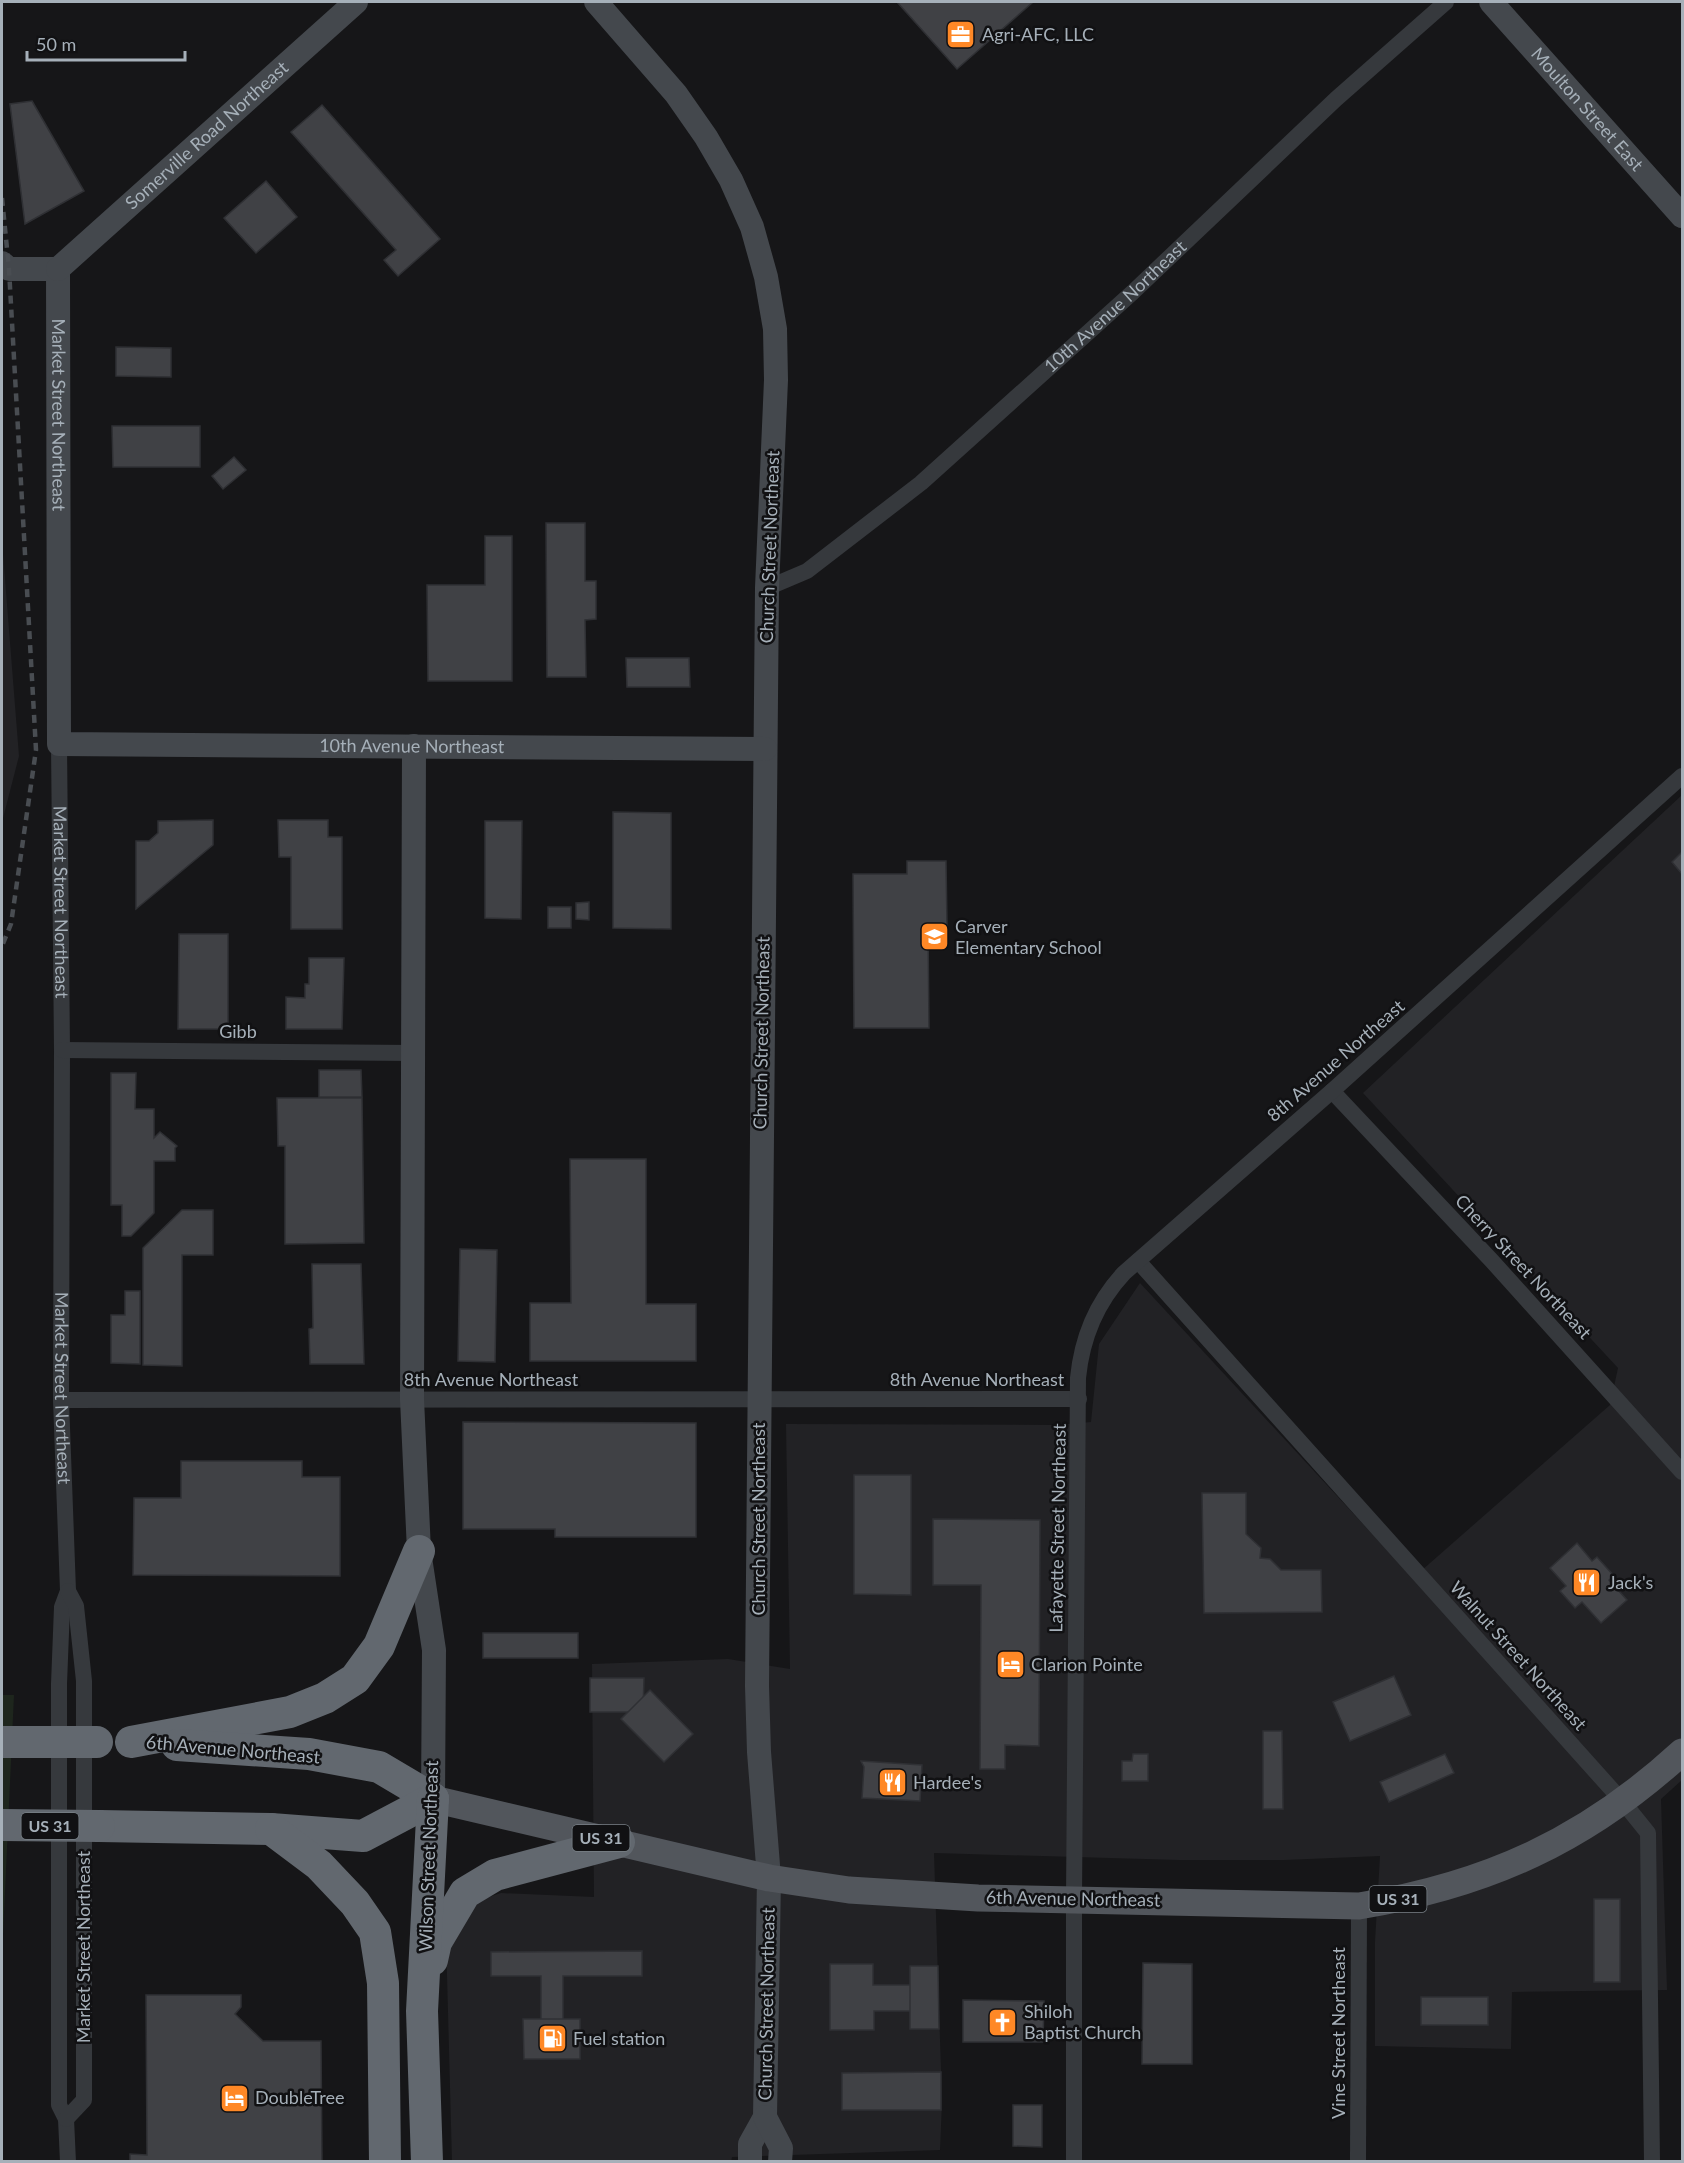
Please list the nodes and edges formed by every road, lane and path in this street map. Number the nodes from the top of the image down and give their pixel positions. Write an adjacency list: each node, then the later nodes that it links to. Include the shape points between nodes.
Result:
1 (356, 2): 7 (street, Somerville Road Northeast)
2 (596, 2): 8 (street, Church Street Northeast, via 676,94 706,137 731,180 758,247 775,329)
3 (1446, 2): 8 (street, 10th Avenue Northeast, via 1336,99 1134,292 921,483 807,571)
4 (1491, 2): 5 (street, Moulton Street East)
5 (1683, 216)
6 (2, 263): 7 (street, via 9,269)
7 (57, 269): 9 (street, Market Street Northeast)
8 (767, 588): 11 (street, Church Street Northeast)
9 (59, 744): 10 (street, 10th Avenue Northeast); 13 (street, Market Street Northeast)
10 (414, 746): 11 (street, 10th Avenue Northeast); 14 (street, Wilson Street Northeast)
11 (765, 749): 20 (street, Church Street Northeast)
12 (1683, 776): 15 (street, 8th Avenue Northeast)
13 (62, 1050): 14 (street, Gibb); 19 (street, Market Street Northeast)
14 (414, 1053): 17 (street, Wilson Street Northeast)
15 (1332, 1091): 16 (street, 8th Avenue Northeast); 21 (street, Cherry Street Northeast)
16 (1138, 1261): 18 (street, 8th Avenue Northeast, via 1112,1287 1092,1318 1080,1356); 28 (street, Walnut Street Northeast)
17 (412, 1399): 19 (street, 8th Avenue Northeast); 20 (street, 8th Avenue Northeast); 22 (street, Wilson Street Northeast)
18 (1079, 1399): 20 (street, 8th Avenue Northeast); 33 (street, Lafayette Street Northeast)
19 (61, 1400): 23 (street, Market Street Northeast)
20 (759, 1400): 32 (street, Church Street Northeast, via 759,1752)
21 (1683, 1472)
22 (419, 1551): 25 (highway, via 379,1646 355,1679 325,1698 290,1712); 27 (street, Wilson Street Northeast, via 434,1650)
23 (68, 1591): 37 (street, Market Street Northeast, via 62,1607 58,1684 59,2105); 37 (street, Market Street Northeast, via 76,1606 84,1681 84,2100)
24 (2, 1742): 25 (highway, 6th Avenue Northeast / US 31, bridge)
25 (131, 1742): 27 (highway, 6th Avenue Northeast / US 31, via 309,1754 379,1767)
26 (1683, 1752): 28 (main road, 6th Avenue Northeast / US 31)
27 (433, 1799): 30 (highway, US 31, via 363,1836); 31 (main road, 6th Avenue Northeast / US 31); 35 (highway, Wilson Street Northeast)
28 (1623, 1802): 34 (main road, 6th Avenue Northeast / US 31, via 1565,1839 1504,1868 1432,1892); 45 (street, Walnut Street Northeast, via 1648,1833)
29 (2, 1825): 30 (highway, US 31, bridge)
30 (271, 1829): 39 (highway, via 319,1864 375,1932 383,1983)
31 (619, 1842): 32 (main road, 6th Avenue Northeast / US 31); 35 (highway, via 495,1875 465,1893 436,1942)
32 (769, 1878): 33 (main road, 6th Avenue Northeast / US 31, via 849,1890 978,1898); 36 (street, Church Street Northeast)
33 (1074, 1898): 34 (main road, 6th Avenue Northeast / US 31); 43 (street, Lafayette Street Northeast)
34 (1359, 1906): 44 (street, Vine Street Northeast)
35 (422, 2011): 40 (highway, Wilson Street Northeast)
36 (765, 2117): 41 (street, Church Street Northeast, via 750,2144); 42 (street, Church Street Northeast, via 781,2148)
37 (66, 2119): 38 (street, Market Street Northeast)
38 (68, 2162)
39 (385, 2162)
40 (427, 2162)
41 (750, 2162)
42 (780, 2162)
43 (1074, 2162)
44 (1358, 2162)
45 (1652, 2162)

